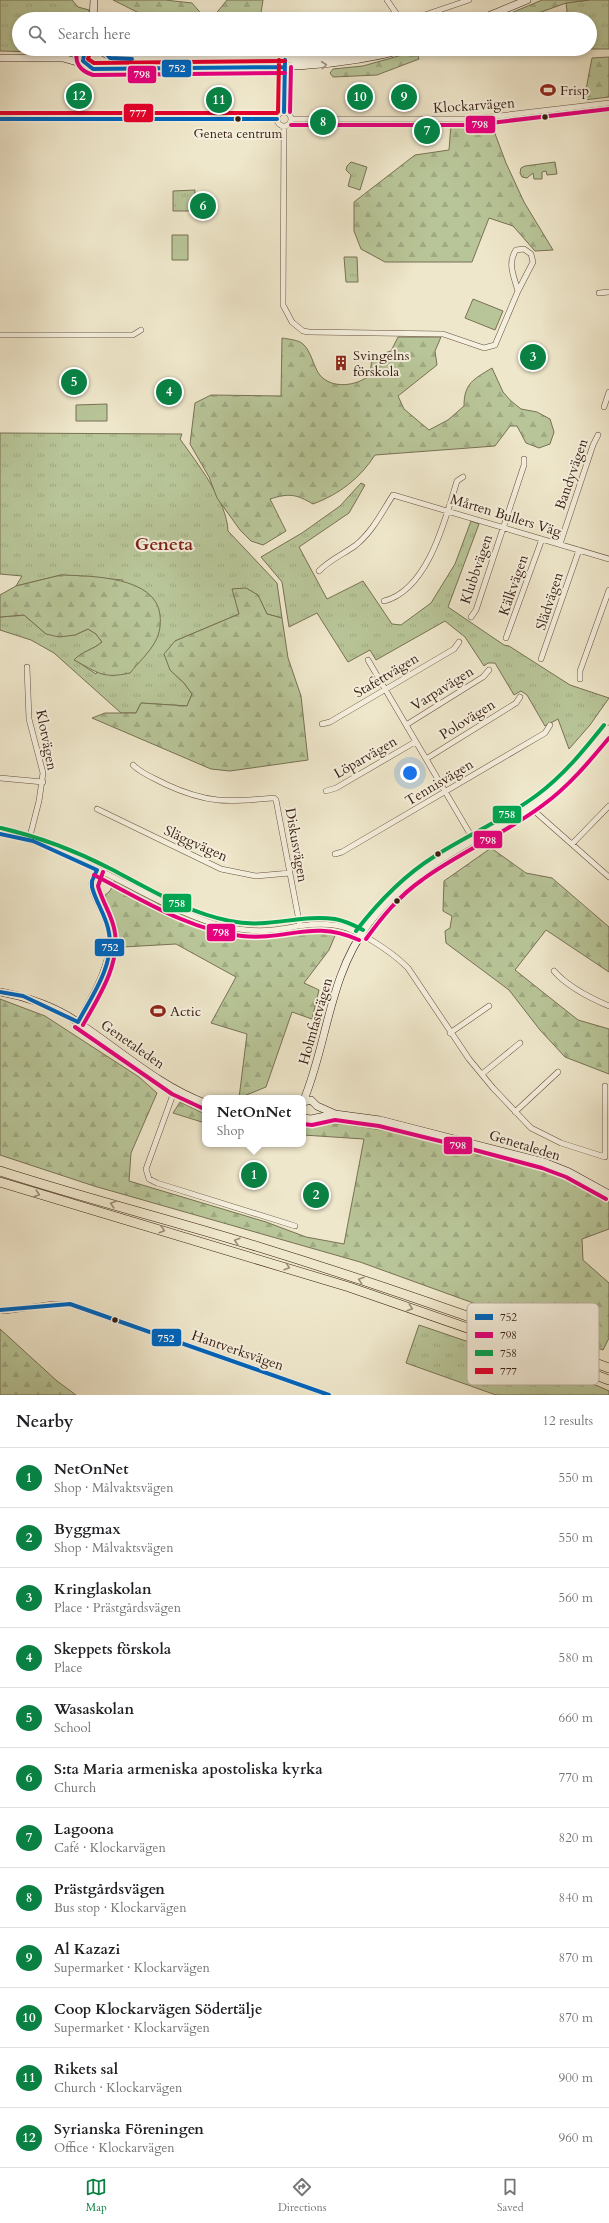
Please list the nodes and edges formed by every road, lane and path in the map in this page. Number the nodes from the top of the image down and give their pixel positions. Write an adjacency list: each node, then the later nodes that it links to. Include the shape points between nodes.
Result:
1 (94, 0): 5 (main road)
2 (387, 0): 6 (street)
3 (469, 0): 7 (street)
4 (526, 0): 8 (main road)
5 (93, 12)
6 (395, 12)
7 (434, 12)
8 (498, 12)
9 (68, 56): 16 (main road)
10 (82, 56): 17 (main road)
11 (104, 56): 19 (main road, via 104,61)
12 (111, 56): 18 (main road, via 117,60)
13 (346, 56): 18 (main road)
14 (376, 56): 18 (main road, one-way to 14, via 355,61)
15 (0, 58): 16 (main road)
16 (63, 58): 17 (main road)
17 (84, 64): 19 (main road, via 89,68)
18 (285, 64): 19 (main road); 21 (street)
19 (98, 68)
20 (609, 104): 24 (street, Klockarvägen, via 474,119)
21 (284, 112): 23 (street, via 278,115); 24 (street, via 290,115)
22 (0, 119): 23 (street)
23 (277, 119): 25 (street, via 280,125)
24 (291, 119): 25 (street, via 290,123)
25 (284, 126): 26 (street, via 283,305 290,319 303,331 443,334 484,348 495,345)
26 (518, 291): 26 (street, via 533,262 531,254 524,249 516,250 511,258)
27 (609, 292): 28 (street)
28 (599, 293)
29 (141, 330): 30 (street, via 133,335)
30 (0, 335)
31 (609, 392): 32 (street)
32 (604, 408)
33 (598, 435): 39 (street, Bandyvägen)
34 (524, 459): 37 (street, Klubbvägen)
35 (463, 477): 36 (street, via 457,481)
36 (448, 510): 37 (street, Mårten Bullers Väg); 42 (street, Mårten Bullers Väg, via 393,495 370,531 358,543); 44 (street, via 428,561 415,580 393,598)
37 (504, 527): 38 (street, Mårten Bullers Väg); 45 (street, Klubbvägen, via 476,610)
38 (542, 539): 39 (street, Mårten Bullers Väg); 46 (street, Kälkvägen)
39 (560, 544): 40 (street, Mårten Bullers Väg)
40 (579, 550): 41 (street, Mårten Bullers Väg); 49 (street, Slädvägen)
41 (609, 559)
42 (319, 571)
43 (609, 590): 52 (street, via 580,671)
44 (384, 601)
45 (471, 617)
46 (506, 638)
47 (459, 642): 53 (street, Stafettvägen, via 454,649)
48 (368, 660): 53 (street)
49 (541, 660)
50 (27, 667): 63 (street, Klotvägen, via 29,719 41,760)
51 (489, 670): 56 (street, Varpavägen, via 483,677)
52 (580, 679)
53 (385, 690): 55 (street, Stafettvägen, via 330,722); 56 (street)
54 (520, 697): 60 (street, Polovägen, via 516,703)
55 (322, 724)
56 (406, 724): 59 (street)
57 (550, 725): 65 (street, Tennisvägen, via 545,733)
58 (609, 729): 67 (main road, Holmfastvägen, via 567,776)
59 (415, 742): 60 (street); 64 (street, Löparvägen, via 336,788)
60 (426, 759): 65 (street)
61 (133, 765): 75 (street, Diskusvägen, via 140,772 187,794 204,799 233,802 274,798 278,806)
62 (0, 778): 63 (street)
63 (42, 782): 71 (street, Klotvägen)
64 (326, 791)
65 (446, 792): 70 (street); 73 (street, Tennisvägen)
66 (609, 806): 72 (street)
67 (531, 808): 70 (main road, Holmfastvägen); 72 (street)
68 (97, 809): 75 (street, Släggvägen, via 221,870 256,876)
69 (0, 834): 71 (street)
70 (473, 839): 78 (main road, Holmfastvägen, via 404,884 384,904)
71 (29, 840): 74 (street)
72 (572, 844): 76 (street)
73 (335, 854)
74 (98, 870): 77 (street, via 162,903 216,924 243,930 271,931); 83 (street, via 92,880 92,890 106,919 110,940 109,952 106,965)
75 (290, 873): 77 (street, Diskusvägen)
76 (609, 877)
77 (300, 926): 78 (street, via 334,925)
78 (361, 935): 84 (street, via 408,968); 88 (main road, Holmfastvägen, via 341,975 330,1005)
79 (554, 971): 82 (street, via 560,978 589,997)
80 (0, 992): 83 (main road, Genetaleden, via 23,996)
81 (489, 1006): 84 (street)
82 (609, 1006)
83 (78, 1022): 90 (main road, Genetaleden)
84 (450, 1033): 87 (street)
85 (520, 1043): 87 (street)
86 (558, 1072): 95 (street)
87 (482, 1074): 95 (street)
88 (310, 1084): 91 (main road, Holmfastvägen); 94 (main road, Holmfastvägen)
89 (605, 1086): 95 (street, via 605,1157 548,1138 531,1128)
90 (175, 1089): 92 (main road, Genetaleden); 102 (street, via 146,1169 149,1179)
91 (306, 1095)
92 (202, 1102)
93 (306, 1102): 94 (main road, Genetaleden)
94 (316, 1104): 96 (main road, Genetaleden); 98 (main road, via 317,1114)
95 (515, 1112)
96 (335, 1114): 98 (main road, Genetaleden); 101 (main road, Genetaleden, via 380,1120 544,1162 569,1172)
97 (306, 1118): 98 (main road, Genetaleden)
98 (314, 1118)
99 (0, 1171): 104 (highway, one-way to 99, via 264,1248)
100 (0, 1182): 105 (highway, one-way to 105, via 349,1287)
101 (609, 1194)
102 (295, 1226)
103 (0, 1310): 110 (street, Hantverksvägen, via 70,1304)
104 (467, 1317)
105 (467, 1328)
106 (599, 1364): 107 (highway, one-way to 106)
107 (609, 1368)
108 (599, 1376): 109 (highway, one-way to 109)
109 (609, 1380)
110 (329, 1395)

